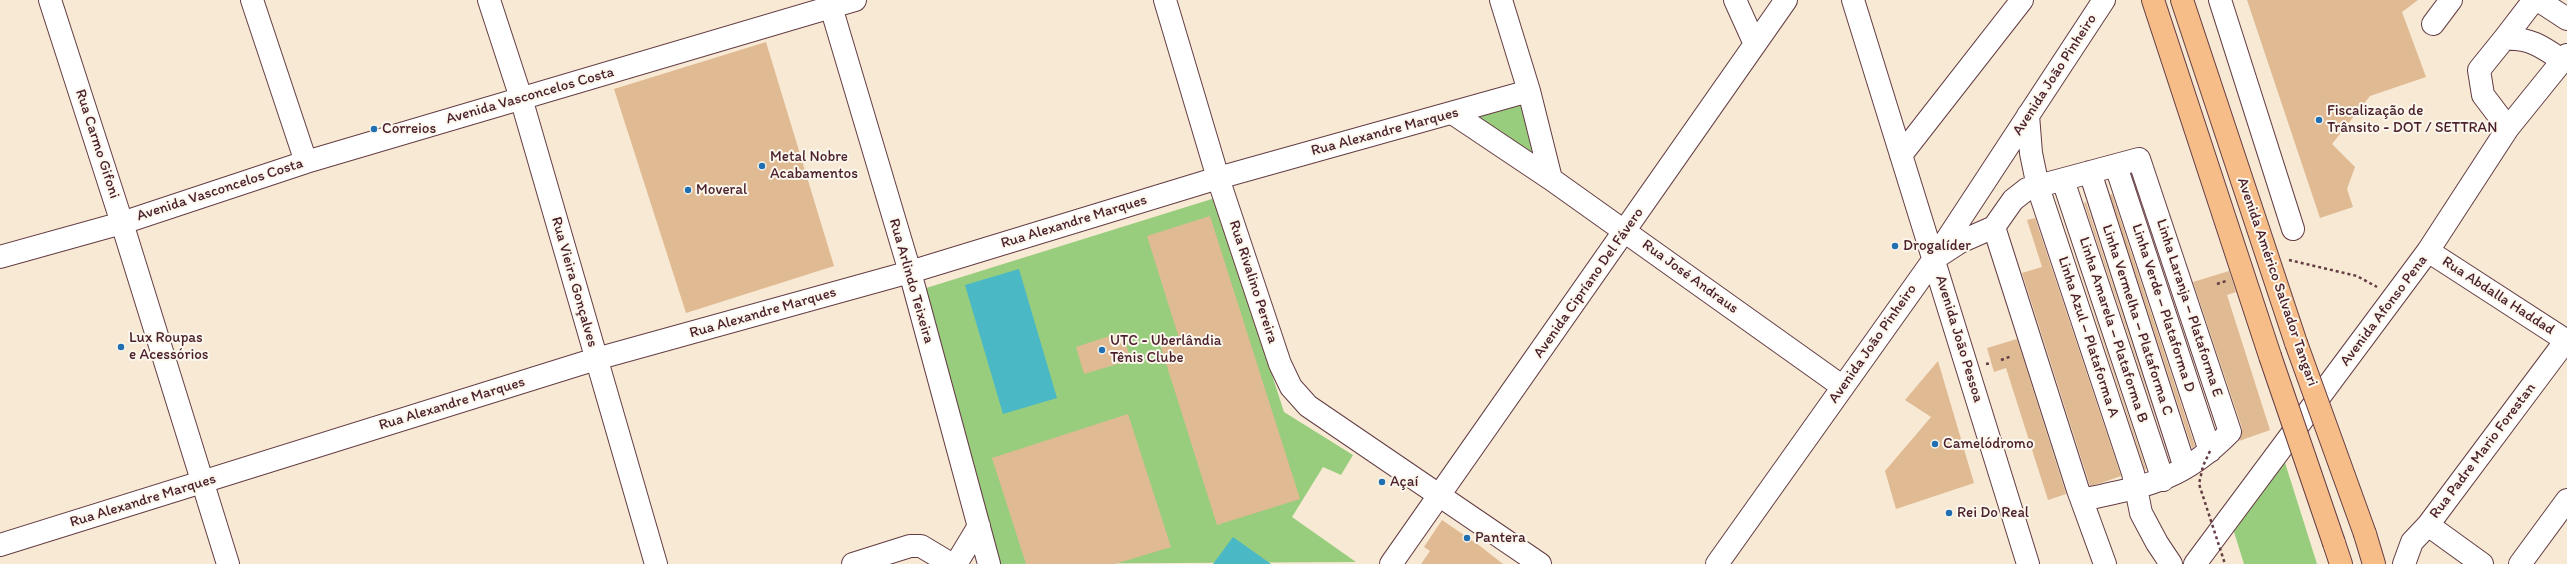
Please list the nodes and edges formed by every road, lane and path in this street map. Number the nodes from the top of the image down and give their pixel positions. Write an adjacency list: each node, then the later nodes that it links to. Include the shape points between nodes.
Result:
1 (50, 0): 37 (street, Rua Carmo Gifoni)
2 (252, 0): 30 (street)
3 (489, 0): 25 (street, Rua Vieira Gonçalves)
4 (855, 0): 18 (street, Avenida Vasconcelos Costa)
5 (1165, 0): 33 (street, Rua Rivalino Pereira)
6 (1501, 0): 24 (street)
7 (1735, 0): 22 (street)
8 (1786, 0): 22 (street, Avenida Cipríano Del Fávero)
9 (1853, 0): 29 (street, Avenida João Pessoa)
10 (2022, 0): 29 (street)
11 (2104, 0): 27 (street, Avenida João Pinheiro)
12 (2153, 0): 79 (main road, Avenida Américo Salvador Tangari, bridge)
13 (2182, 0): 44 (main road, Avenida Américo Salvador Tangari)
14 (2220, 0): 39 (street)
15 (2451, 0): 20 (street)
16 (2534, 0): 21 (street)
17 (2538, 0): 19 (street)
18 (830, 4): 25 (street, Avenida Vasconcelos Costa); 45 (street, Rua Arlindo Teixeira)
19 (2567, 19)
20 (2433, 24)
21 (2504, 39): 23 (street, via 2520,38); 28 (street, via 2479,70 2483,95)
22 (1754, 42): 40 (street, Avenida Cipríano Del Fávero)
23 (2565, 58): 28 (street, Avenida Afonso Pena)
24 (1528, 92): 26 (street, Rua Alexandre Marques); 34 (street)
25 (521, 98): 30 (street, Avenida Vasconcelos Costa); 51 (street, Rua Vieira Gonçalves)
26 (1454, 114): 33 (street, Rua Alexandre Marques); 34 (street, Rua José Andraus)
27 (2028, 115): 36 (street, Linha Azul – Plataforma A, via 2031,153); 43 (street, Avenida João Pinheiro)
28 (2508, 128): 41 (street, Avenida Afonso Pena)
29 (1902, 155): 43 (street, Avenida João Pessoa)
30 (306, 162): 37 (street, Avenida Vasconcelos Costa)
31 (2116, 166): 32 (street); 54 (street, Linha Verde – Plataforma D); 54 (street, Linha Laranja – Plataforma E, via 2139,159 2148,183 2230,432)
32 (2090, 172): 35 (street); 55 (street, Linha Vermelha – Plataforma C)
33 (1218, 178): 45 (street, Rua Alexandre Marques); 59 (street, Rua Rivalino Pereira, via 1280,364 1291,387 1308,406)
34 (1551, 179): 40 (street, Rua José Andraus)
35 (2063, 180): 36 (street); 56 (street, Linha Amarela – Plataforma B)
36 (2038, 187): 38 (street, via 2020,192); 58 (street, Linha Azul – Plataforma A)
37 (122, 223): 42 (street, Avenida Vasconcelos Costa); 57 (street, Rua Carmo Gifoni)
38 (1994, 227): 43 (street, via 1960,242); 60 (street)
39 (2293, 229)
40 (1626, 230): 53 (street, Rua José Andraus); 59 (street, Avenida Cipríano Del Fávero)
41 (2428, 251): 48 (street, Avenida Afonso Pena); 49 (street, Rua Abdalla Haddad)
42 (0, 257)
43 (1934, 259): 53 (street, Avenida João Pinheiro); 74 (street, Avenida João Pessoa)
44 (2270, 265): 48 (path, via 2286,260 2357,276); 80 (main road, Avenida Américo Salvador Tangari, bridge)
45 (910, 272): 51 (street, Rua Alexandre Marques); 63 (street, Rua Arlindo Teixeira)
46 (2228, 281): 47 (path)
47 (2217, 284)
48 (2395, 296): 77 (street, Avenida Afonso Pena)
49 (2567, 340): 62 (street, Rua Padre Mario Forestan)
50 (2012, 356): 52 (path)
51 (596, 359): 57 (street, Rua Alexandre Marques); 66 (street, Rua Vieira Gonçalves)
52 (2002, 360)
53 (1843, 387): 73 (street, Avenida João Pinheiro)
54 (2210, 451): 55 (street, via 2196,463); 78 (path, bridge, via 2199,484)
55 (2185, 468): 56 (street)
56 (2163, 480): 58 (street)
57 (202, 482): 64 (street, Rua Alexandre Marques); 65 (street, Rua Carmo Gifoni)
58 (2136, 488): 60 (street); 76 (street, Linha Azul – Plataforma A, via 2141,513 2148,529)
59 (1440, 495): 71 (street, Avenida Cipríano Del Fávero); 72 (street, Rua Rivalino Pereira)
60 (2082, 500): 75 (street)
61 (2567, 500): 83 (street)
62 (2428, 525): 81 (street, Rua Padre Mario Forestan, via 2412,542); 82 (street)
63 (979, 526): 69 (street); 70 (street, Rua Arlindo Teixeira)
64 (0, 545)
65 (228, 564)
66 (656, 564)
67 (853, 564): 68 (street, via 910,546 920,546)
68 (950, 564)
69 (956, 564)
70 (989, 564)
71 (1391, 564)
72 (1540, 564)
73 (1718, 564)
74 (2028, 564)
75 (2105, 564)
76 (2171, 564)
77 (2195, 564)
78 (2225, 564)
79 (2341, 564)
80 (2374, 564)
81 (2404, 564)
82 (2482, 564)
83 (2520, 564)

